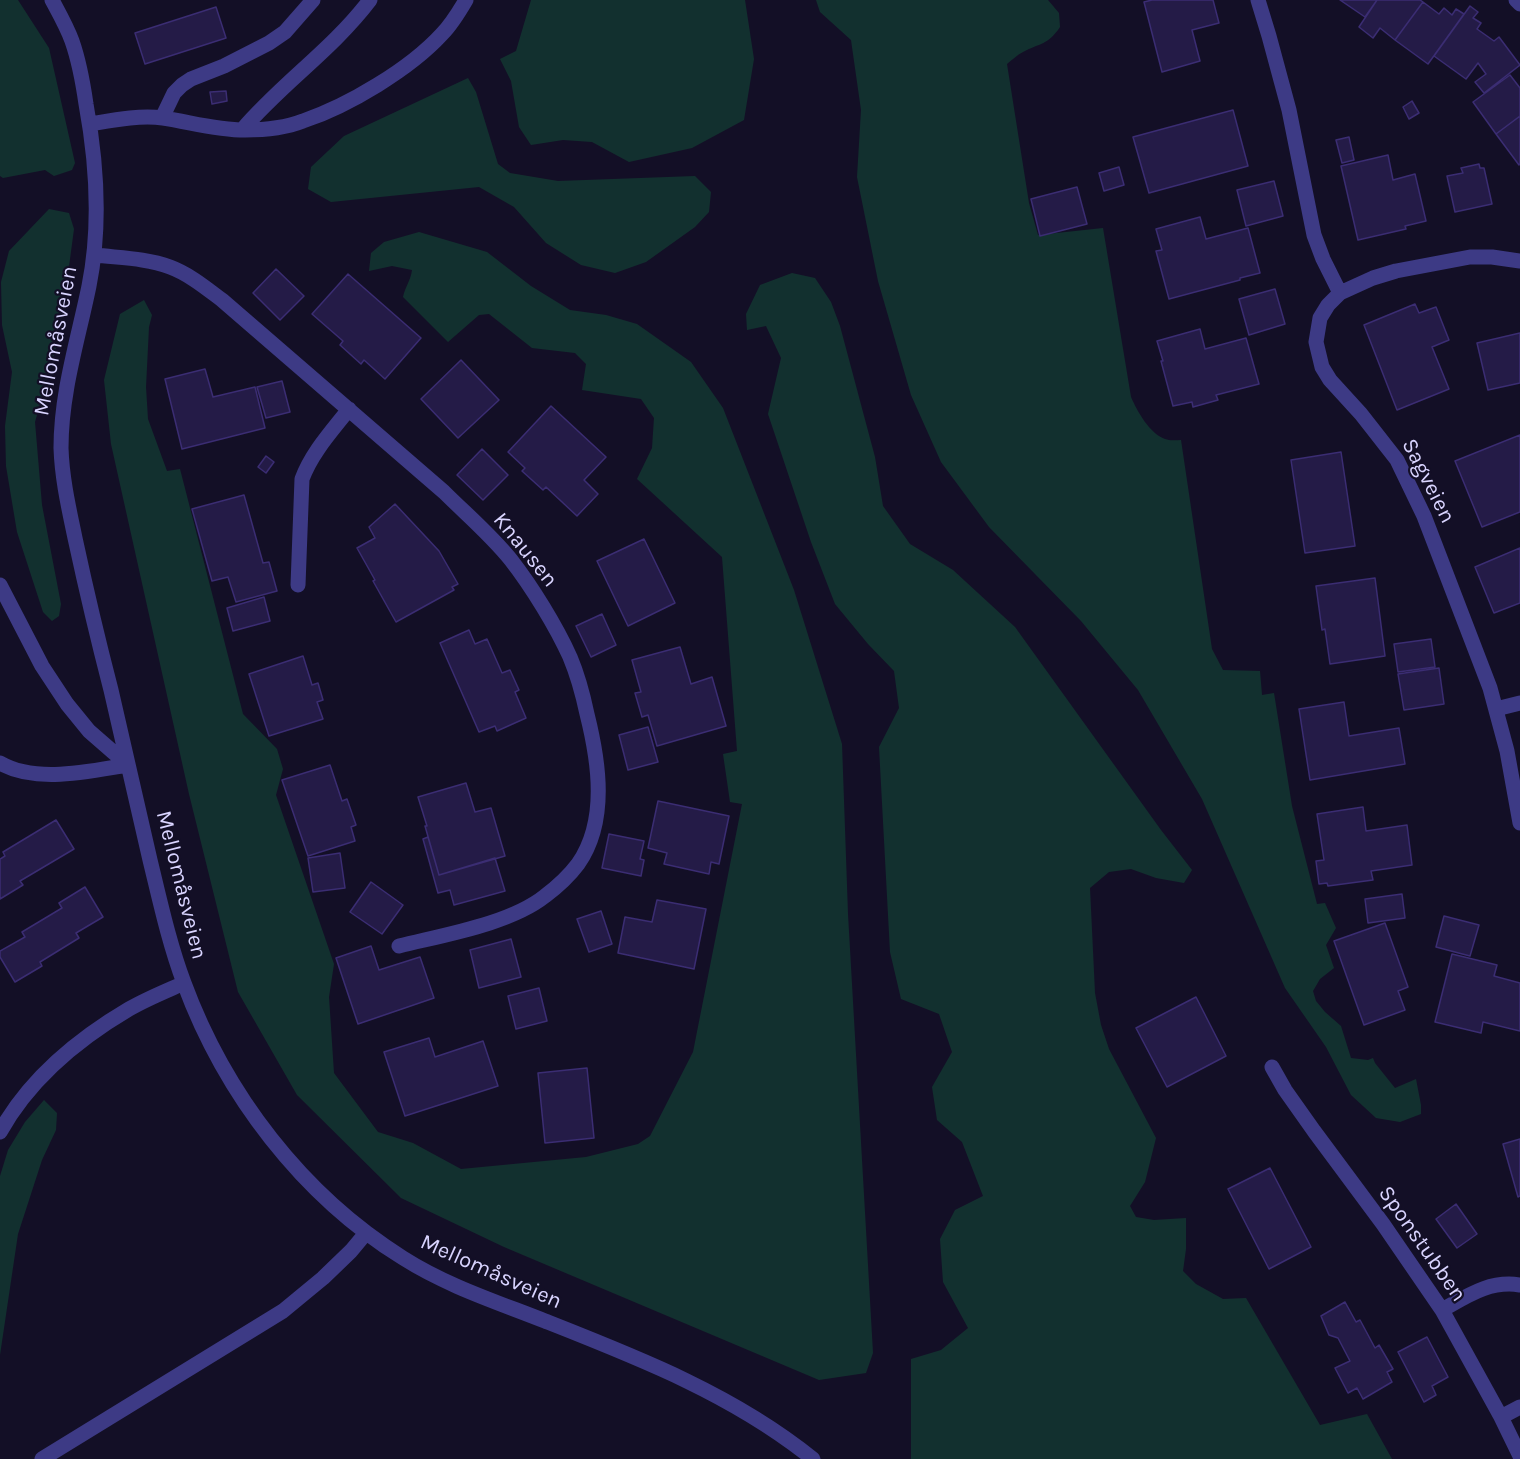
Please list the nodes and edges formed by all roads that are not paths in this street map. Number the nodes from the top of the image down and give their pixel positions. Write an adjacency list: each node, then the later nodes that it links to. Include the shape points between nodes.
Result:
1 (52, 0): 9 (street, Mellomåsveien, via 73,44)
2 (313, 0): 8 (street, via 285,32 182,85)
3 (370, 0): 10 (street, via 336,40)
4 (466, 0): 10 (street, via 429,48 363,93 302,122)
5 (1258, 0): 13 (street, via 1286,99 1314,235)
6 (1516, 0): 7 (street)
7 (1520, 4)
8 (162, 118): 9 (street, via 122,118); 10 (street)
9 (90, 124): 11 (street, Mellomåsveien, via 97,210)
10 (242, 130)
11 (95, 255): 14 (street, Knausen, via 154,262 196,281); 20 (street, Mellomåsveien, via 67,378 61,454 78,551)
12 (1520, 261): 13 (street, Sagveien, via 1492,257 1446,261 1396,271)
13 (1340, 293): 18 (street, Sagveien, via 1328,305 1317,329 1322,367 1397,460 1424,516)
14 (349, 409): 16 (street, via 321,444 302,478); 22 (street, Knausen, via 444,492 510,559 532,589 570,657 597,765 598,808 593,829 578,864 560,884 517,913)
15 (0, 585): 20 (street, via 42,666 67,704 89,731)
16 (298, 585)
17 (1520, 703): 18 (street)
18 (1496, 709): 21 (street, Sagveien)
19 (0, 763): 20 (street, via 51,775)
20 (128, 765): 23 (street, Mellomåsveien)
21 (1520, 823)
22 (399, 946)
23 (184, 983): 25 (street, via 131,1008 78,1044); 27 (street, Mellomåsveien, via 211,1045 251,1112 305,1177)
24 (1272, 1067): 29 (street, Sponstubben)
25 (4, 1114): 26 (street)
26 (0, 1132)
27 (366, 1233): 33 (street, via 323,1278 283,1311); 34 (street, Mellomåsveien, via 439,1278 627,1353 713,1395 755,1418)
28 (1520, 1285): 29 (street, via 1493,1285)
29 (1442, 1310): 31 (street, Sponstubben)
30 (1520, 1407): 31 (street)
31 (1501, 1418): 32 (street, Sponstubben)
32 (1520, 1456)
33 (42, 1459)
34 (813, 1459)

